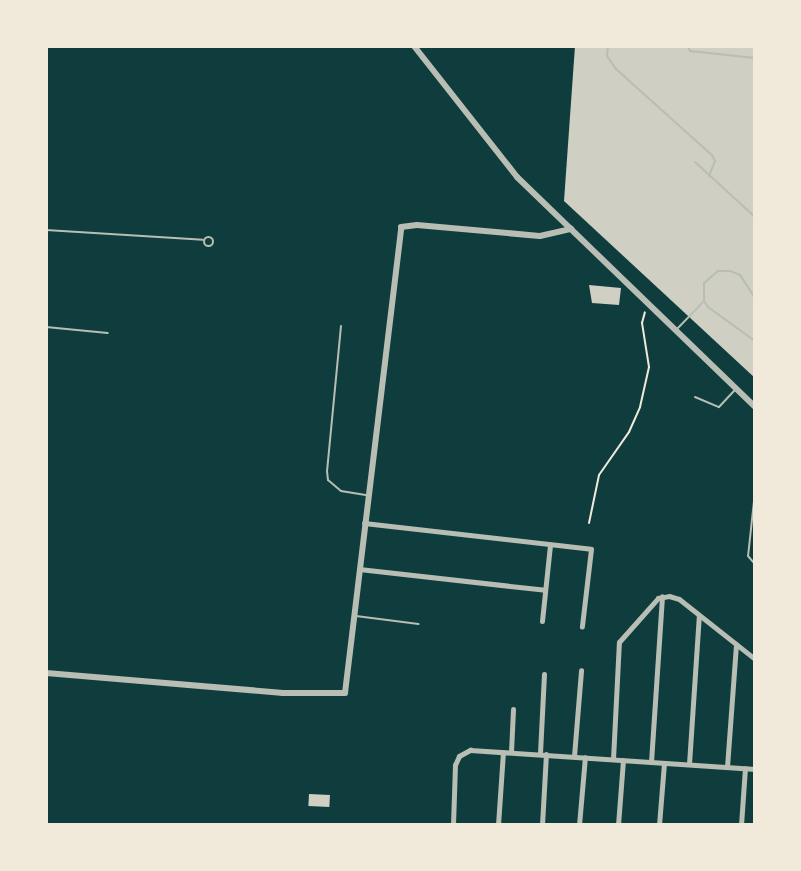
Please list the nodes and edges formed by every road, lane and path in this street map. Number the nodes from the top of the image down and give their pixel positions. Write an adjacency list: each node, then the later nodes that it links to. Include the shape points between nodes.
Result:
1 (414, 46): 8 (street, via 498,157)
2 (608, 46): 6 (lane, via 607,56 616,69 712,155)
3 (688, 46): 4 (lane, via 690,51)
4 (755, 58)
5 (695, 162): 6 (lane)
6 (709, 176): 7 (lane)
7 (755, 217)
8 (571, 229): 13 (street); 23 (street, via 540,236 401,227)
9 (46, 230): 10 (lane)
10 (203, 240)
11 (755, 298): 12 (lane, via 740,275 718,271 704,283)
12 (704, 301): 16 (lane); 18 (lane)
13 (648, 304): 16 (street); 25 (path, via 642,323 649,367 640,407 599,475)
14 (341, 326): 23 (lane, via 328,480 341,491)
15 (46, 327): 17 (lane)
16 (676, 330): 19 (street)
17 (108, 333)
18 (755, 341)
19 (736, 388): 20 (lane, via 721,406); 21 (street)
20 (695, 397)
21 (755, 407)
22 (755, 492): 27 (lane, via 748,556)
23 (367, 495): 24 (street)
24 (364, 523): 26 (street); 28 (street)
25 (589, 523)
26 (550, 545): 29 (street); 35 (street, via 591,549)
27 (755, 564)
28 (359, 569): 29 (street); 32 (street)
29 (545, 590): 33 (street)
30 (662, 596): 31 (street, via 679,599); 47 (street, via 619,642); 49 (street)
31 (699, 615): 36 (street); 51 (street)
32 (355, 616): 34 (lane); 39 (street, via 348,690 340,696)
33 (542, 621)
34 (418, 624)
35 (582, 626)
36 (736, 644): 37 (street); 52 (street)
37 (755, 659)
38 (581, 670): 45 (street)
39 (46, 673)
40 (544, 674): 44 (street)
41 (513, 709): 43 (street)
42 (503, 752): 43 (street); 55 (street, via 470,750 459,756); 56 (street)
43 (511, 752): 44 (street)
44 (543, 754): 45 (street); 57 (street)
45 (574, 756): 46 (street)
46 (585, 757): 47 (street); 58 (street)
47 (613, 759): 48 (street)
48 (623, 760): 49 (street); 59 (street)
49 (651, 762): 50 (street)
50 (664, 763): 51 (street); 60 (street)
51 (689, 764): 52 (street)
52 (727, 767): 53 (street)
53 (745, 768): 54 (street); 61 (street)
54 (755, 769)
55 (453, 825)
56 (498, 825)
57 (542, 825)
58 (579, 825)
59 (618, 825)
60 (659, 825)
61 (741, 825)

